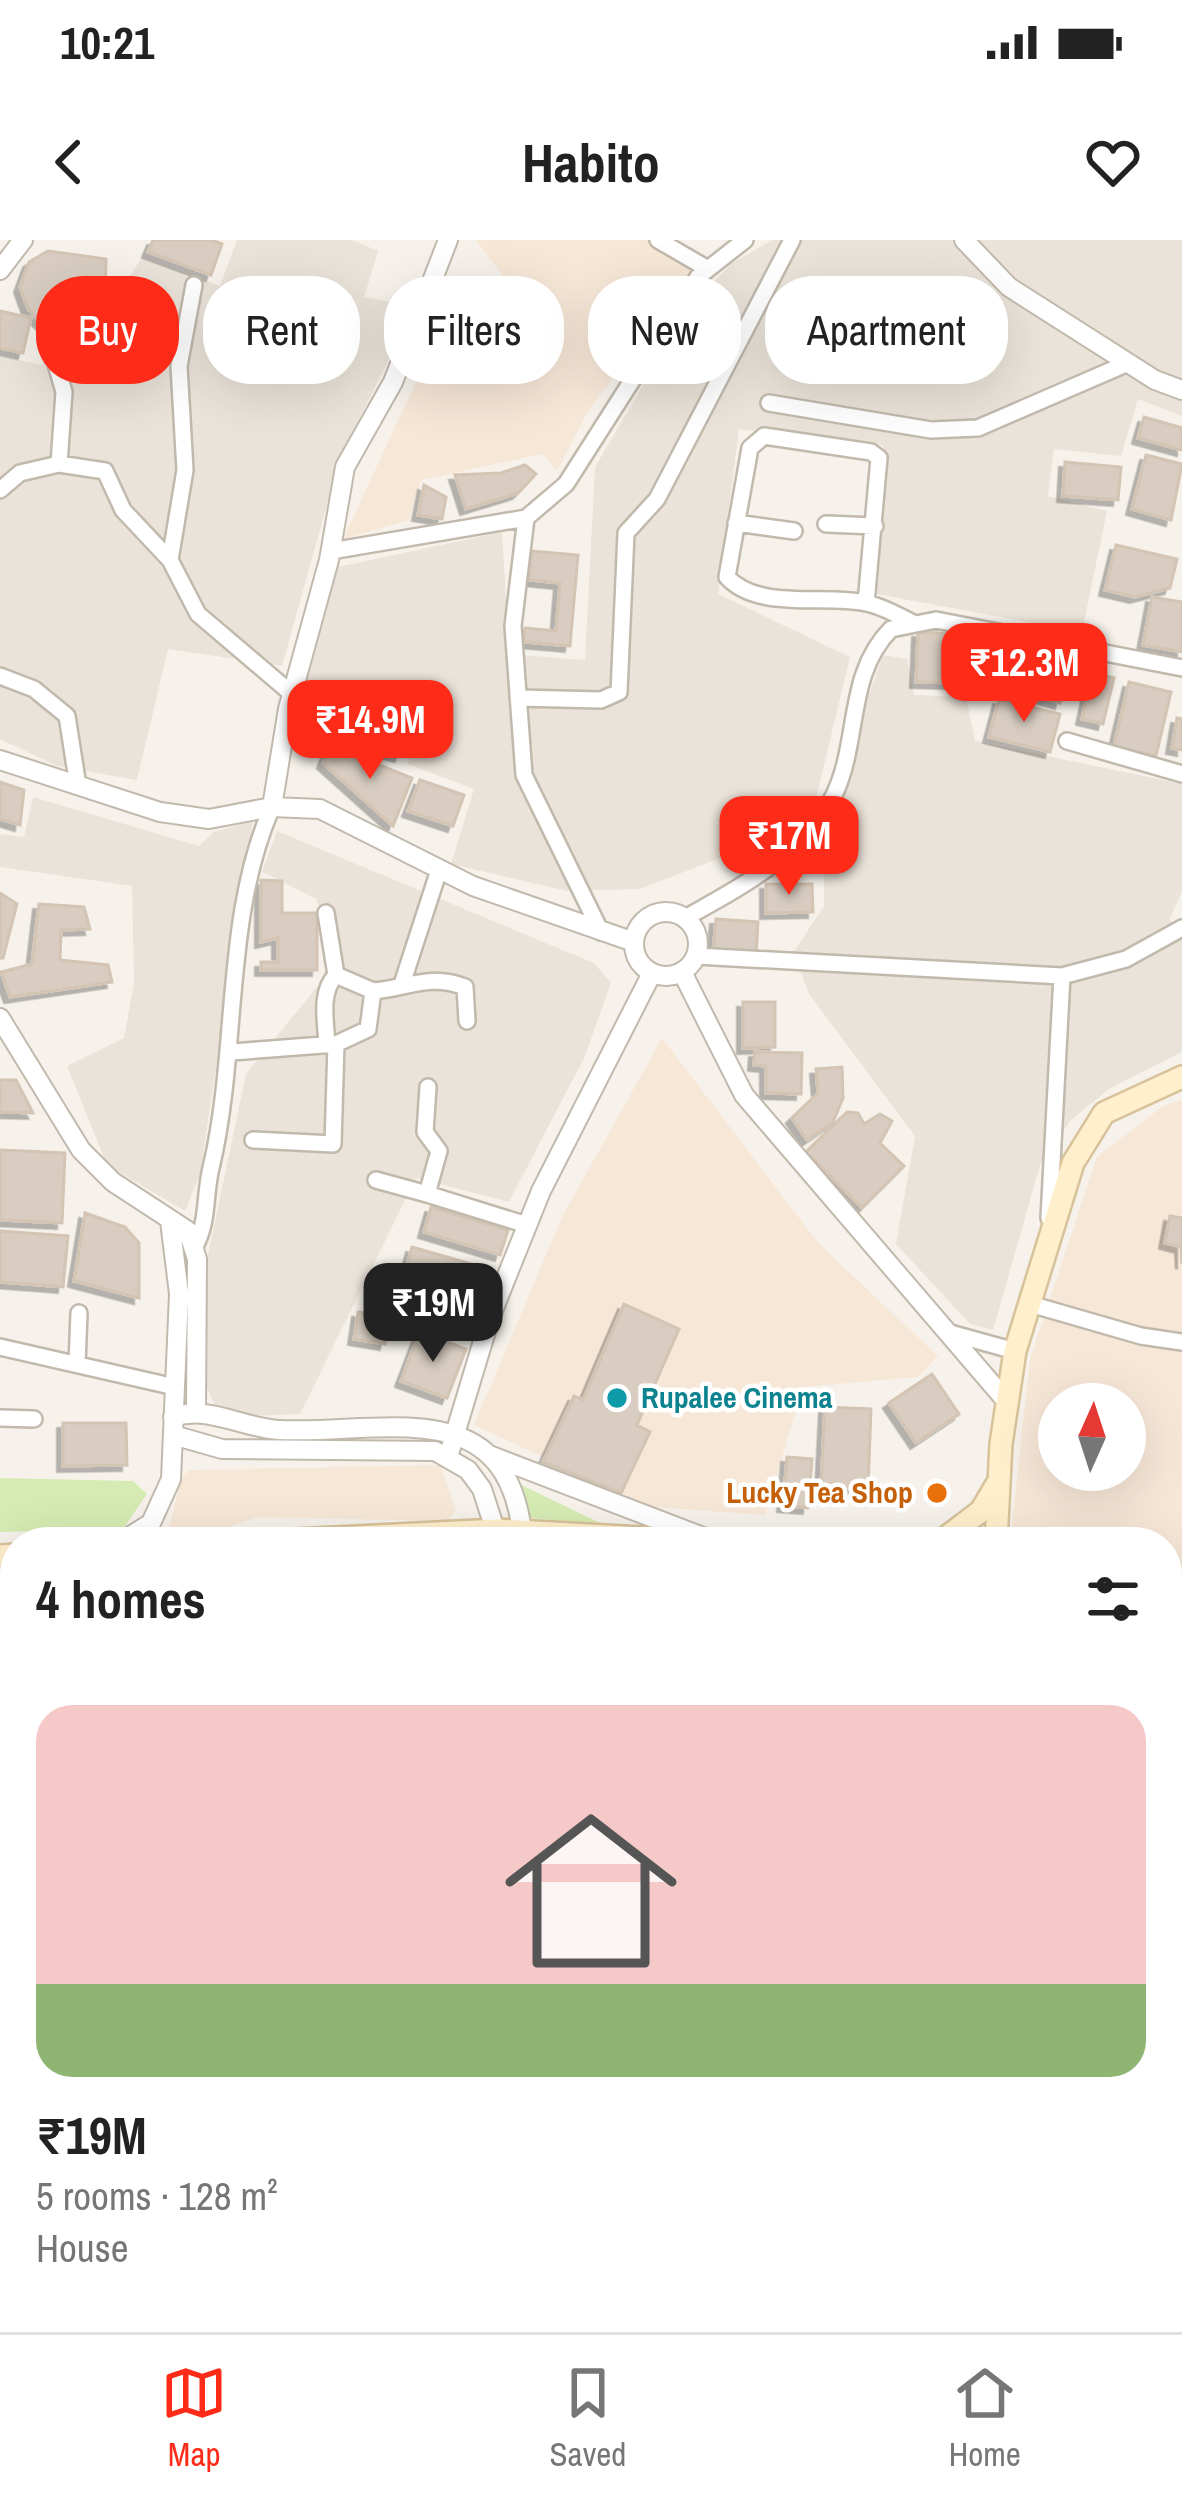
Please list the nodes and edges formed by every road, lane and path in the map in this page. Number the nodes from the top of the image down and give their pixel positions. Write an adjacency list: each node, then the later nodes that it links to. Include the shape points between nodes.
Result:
1 (448, 240): 21 (street, via 393,382 346,467)
2 (658, 240): 7 (street)
3 (745, 240): 7 (street)
4 (792, 240): 28 (street, via 657,500 626,533 619,692 601,700)
5 (964, 240): 10 (street, via 1009,286)
6 (12, 247): 8 (street)
7 (708, 269): 16 (street, via 566,484)
8 (0, 270)
9 (194, 285): 22 (street, via 179,366 184,470)
10 (1128, 363): 12 (street); 13 (street, via 978,428 931,430)
11 (62, 384): 14 (street)
12 (1182, 390)
13 (769, 403)
14 (59, 464): 15 (street, via 20,473); 22 (street, via 105,471 123,510)
15 (0, 490)
16 (526, 518): 21 (street); 28 (street, via 513,626)
17 (736, 524): 19 (street, via 750,448 778,435 878,458); 20 (street); 23 (street, via 728,577 738,589)
18 (826, 524): 19 (street)
19 (875, 526): 23 (street)
20 (794, 531)
21 (331, 551): 27 (street)
22 (170, 560): 27 (street, via 199,614)
23 (866, 603): 24 (street)
24 (911, 622): 25 (street, via 936,620); 36 (street, via 891,629 866,662 834,794 808,829 788,854)
25 (1182, 668)
26 (0, 676): 32 (street, via 34,689 67,716)
27 (292, 694): 33 (street)
28 (518, 698): 38 (street, via 524,775)
29 (1067, 741): 31 (street)
30 (0, 760): 32 (street)
31 (1182, 773)
32 (78, 786): 33 (street, via 209,819)
33 (272, 807): 34 (street, via 320,809); 50 (street, via 257,840 241,932)
34 (439, 870): 38 (street); 45 (street)
35 (326, 913): 43 (street)
36 (685, 918): 39 (street, via 654,914); 40 (street, via 697,936)
37 (1182, 928): 44 (street, via 1126,959)
38 (601, 932): 39 (street)
39 (634, 942): 42 (street)
40 (696, 956): 41 (street); 44 (street)
41 (682, 972): 42 (street); 62 (street, via 744,1095)
42 (652, 973): 57 (street)
43 (336, 976): 46 (street); 49 (street, via 325,1007)
44 (1062, 976): 59 (street)
45 (403, 981): 46 (street); 48 (street, via 466,987)
46 (373, 991): 49 (street, via 368,1029)
47 (0, 1018): 56 (street, via 81,1150)
48 (467, 1021)
49 (331, 1045): 50 (street); 53 (street, via 333,1144)
50 (232, 1052): 58 (street)
51 (1182, 1077): 59 (main road, via 1104,1113 1073,1163)
52 (428, 1087): 55 (street, via 425,1132 439,1151)
53 (253, 1140)
54 (376, 1180): 55 (street)
55 (427, 1194): 57 (street)
56 (170, 1221): 58 (street, via 188,1231); 67 (street, via 179,1294)
57 (527, 1226): 73 (street)
58 (194, 1248): 69 (street)
59 (1045, 1255): 60 (main road)
60 (1030, 1304): 63 (street); 65 (main road)
61 (80, 1312): 66 (street)
62 (950, 1333): 65 (street); 68 (street)
63 (1182, 1342)
64 (0, 1347): 66 (street)
65 (1015, 1351): 68 (main road)
66 (77, 1364): 67 (street)
67 (175, 1387): 72 (street)
68 (1008, 1403): 76 (main road)
69 (196, 1409): 72 (street); 73 (street, via 264,1429)
70 (0, 1418): 71 (street)
71 (34, 1419)
72 (173, 1426): 75 (street, via 222,1449 415,1449); 77 (street, via 164,1502)
73 (456, 1432): 74 (street); 75 (street)
74 (489, 1455): 79 (street, via 514,1494); 80 (street)
75 (448, 1457): 78 (street, via 482,1489)
76 (998, 1481): 81 (main road, via 981,1511); 82 (main road)
77 (145, 1527)
78 (495, 1527)
79 (520, 1527)
80 (677, 1527)
81 (960, 1527)
82 (996, 1527)

